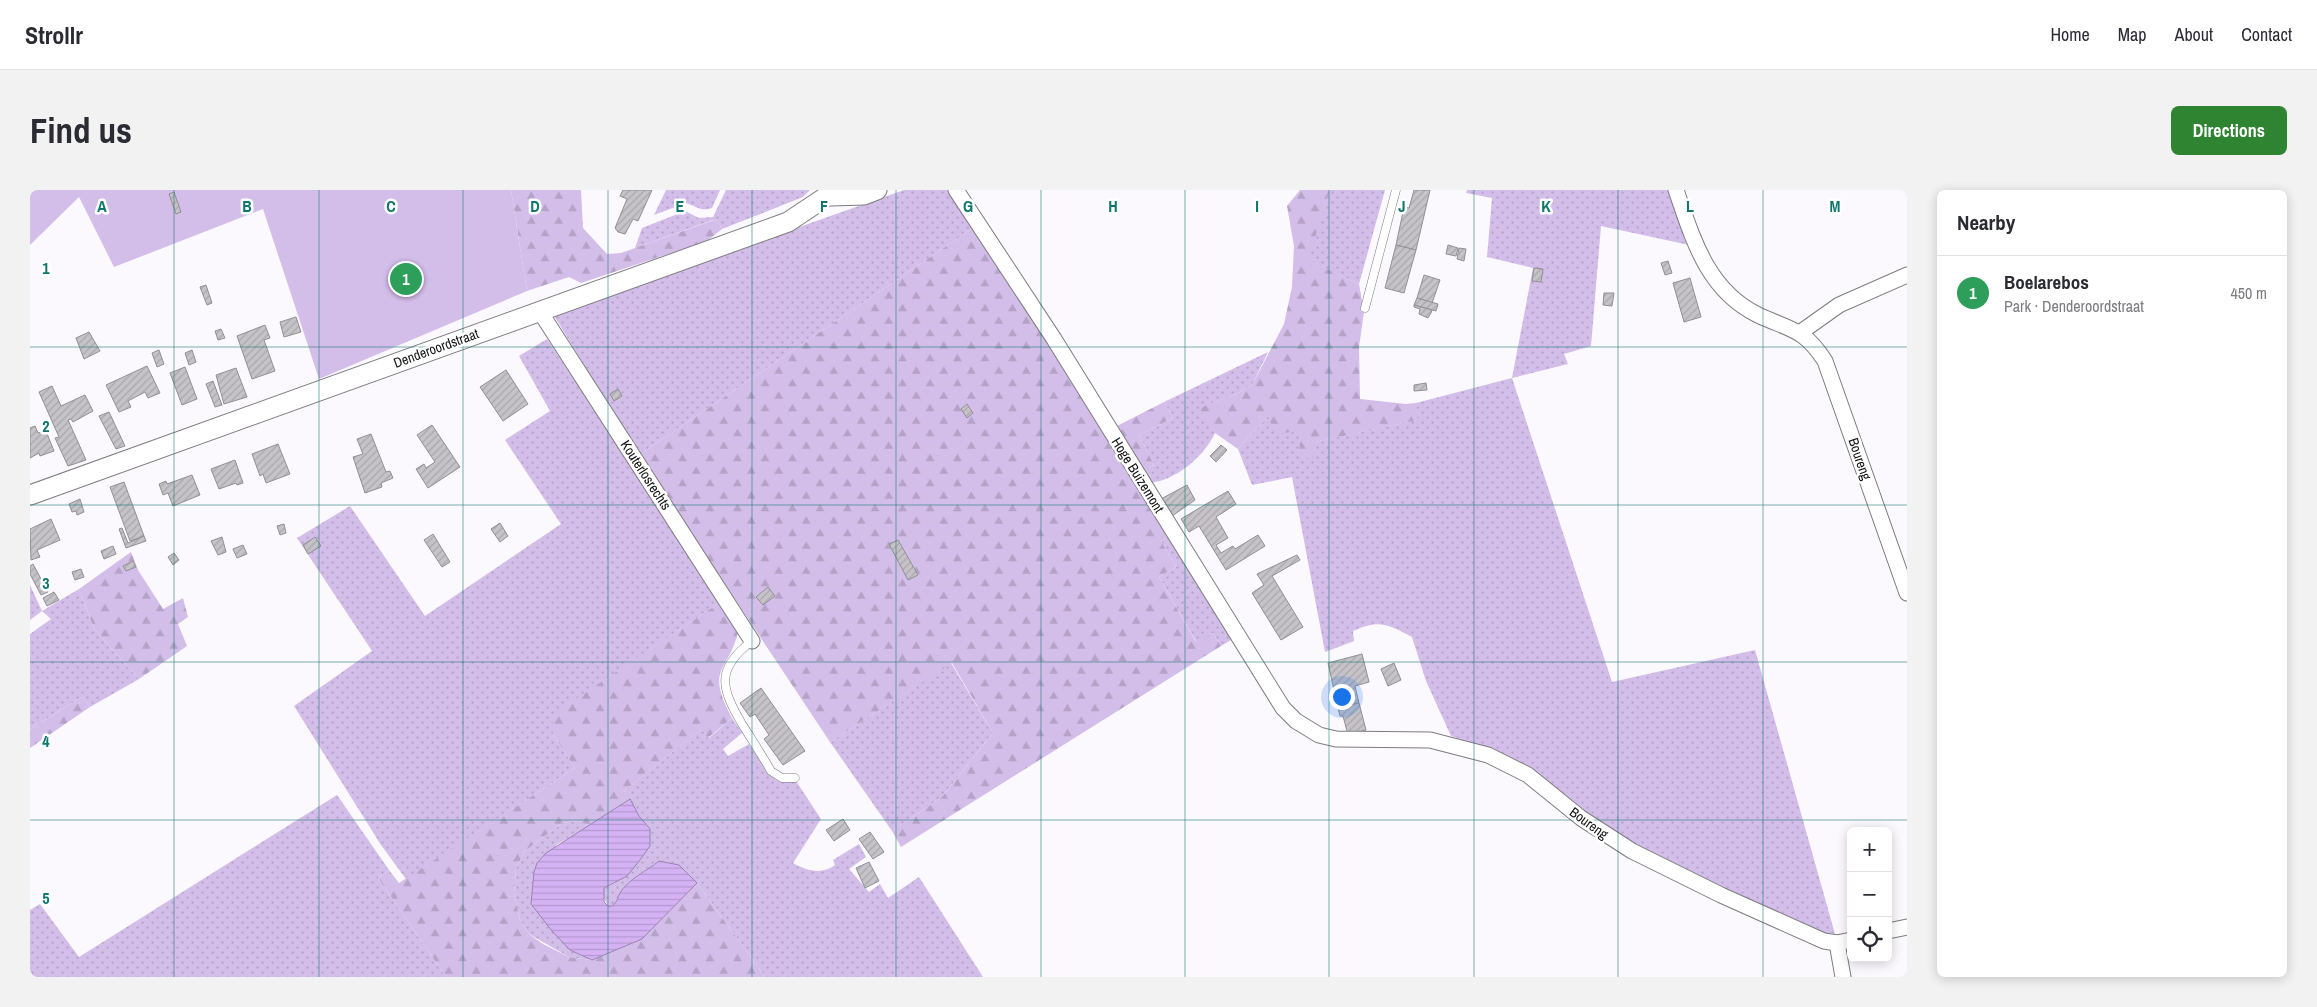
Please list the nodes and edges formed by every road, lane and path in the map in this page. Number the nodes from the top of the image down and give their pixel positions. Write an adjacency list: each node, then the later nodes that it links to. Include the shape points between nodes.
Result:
1 (878, 190): 5 (street, via 864,195)
2 (956, 190): 13 (street, Hoge Buizemont, via 1054,339 1284,708 1308,729)
3 (1396, 190): 7 (lane)
4 (1676, 190): 9 (street, Boureng, via 1696,247 1723,291 1757,314)
5 (833, 193): 8 (street, Denderoordstraat, via 788,222)
6 (1907, 275): 9 (street, via 1839,305)
7 (1364, 308)
8 (539, 310): 10 (street, Denderoordstraat); 12 (street, Kouterlosrechts)
9 (1801, 332): 11 (street, Boureng, via 1825,361)
10 (30, 495)
11 (1907, 593)
12 (752, 641): 14 (lane, via 735,655 726,672 725,691 771,771 782,778)
13 (1336, 739): 17 (street, Boureng, via 1430,740 1488,755 1528,775 1580,818 1632,851 1806,934 1824,941)
14 (795, 778)
15 (1907, 927): 16 (street)
16 (1892, 930)
17 (1844, 941): 18 (street, Boureng)
18 (1843, 977)

